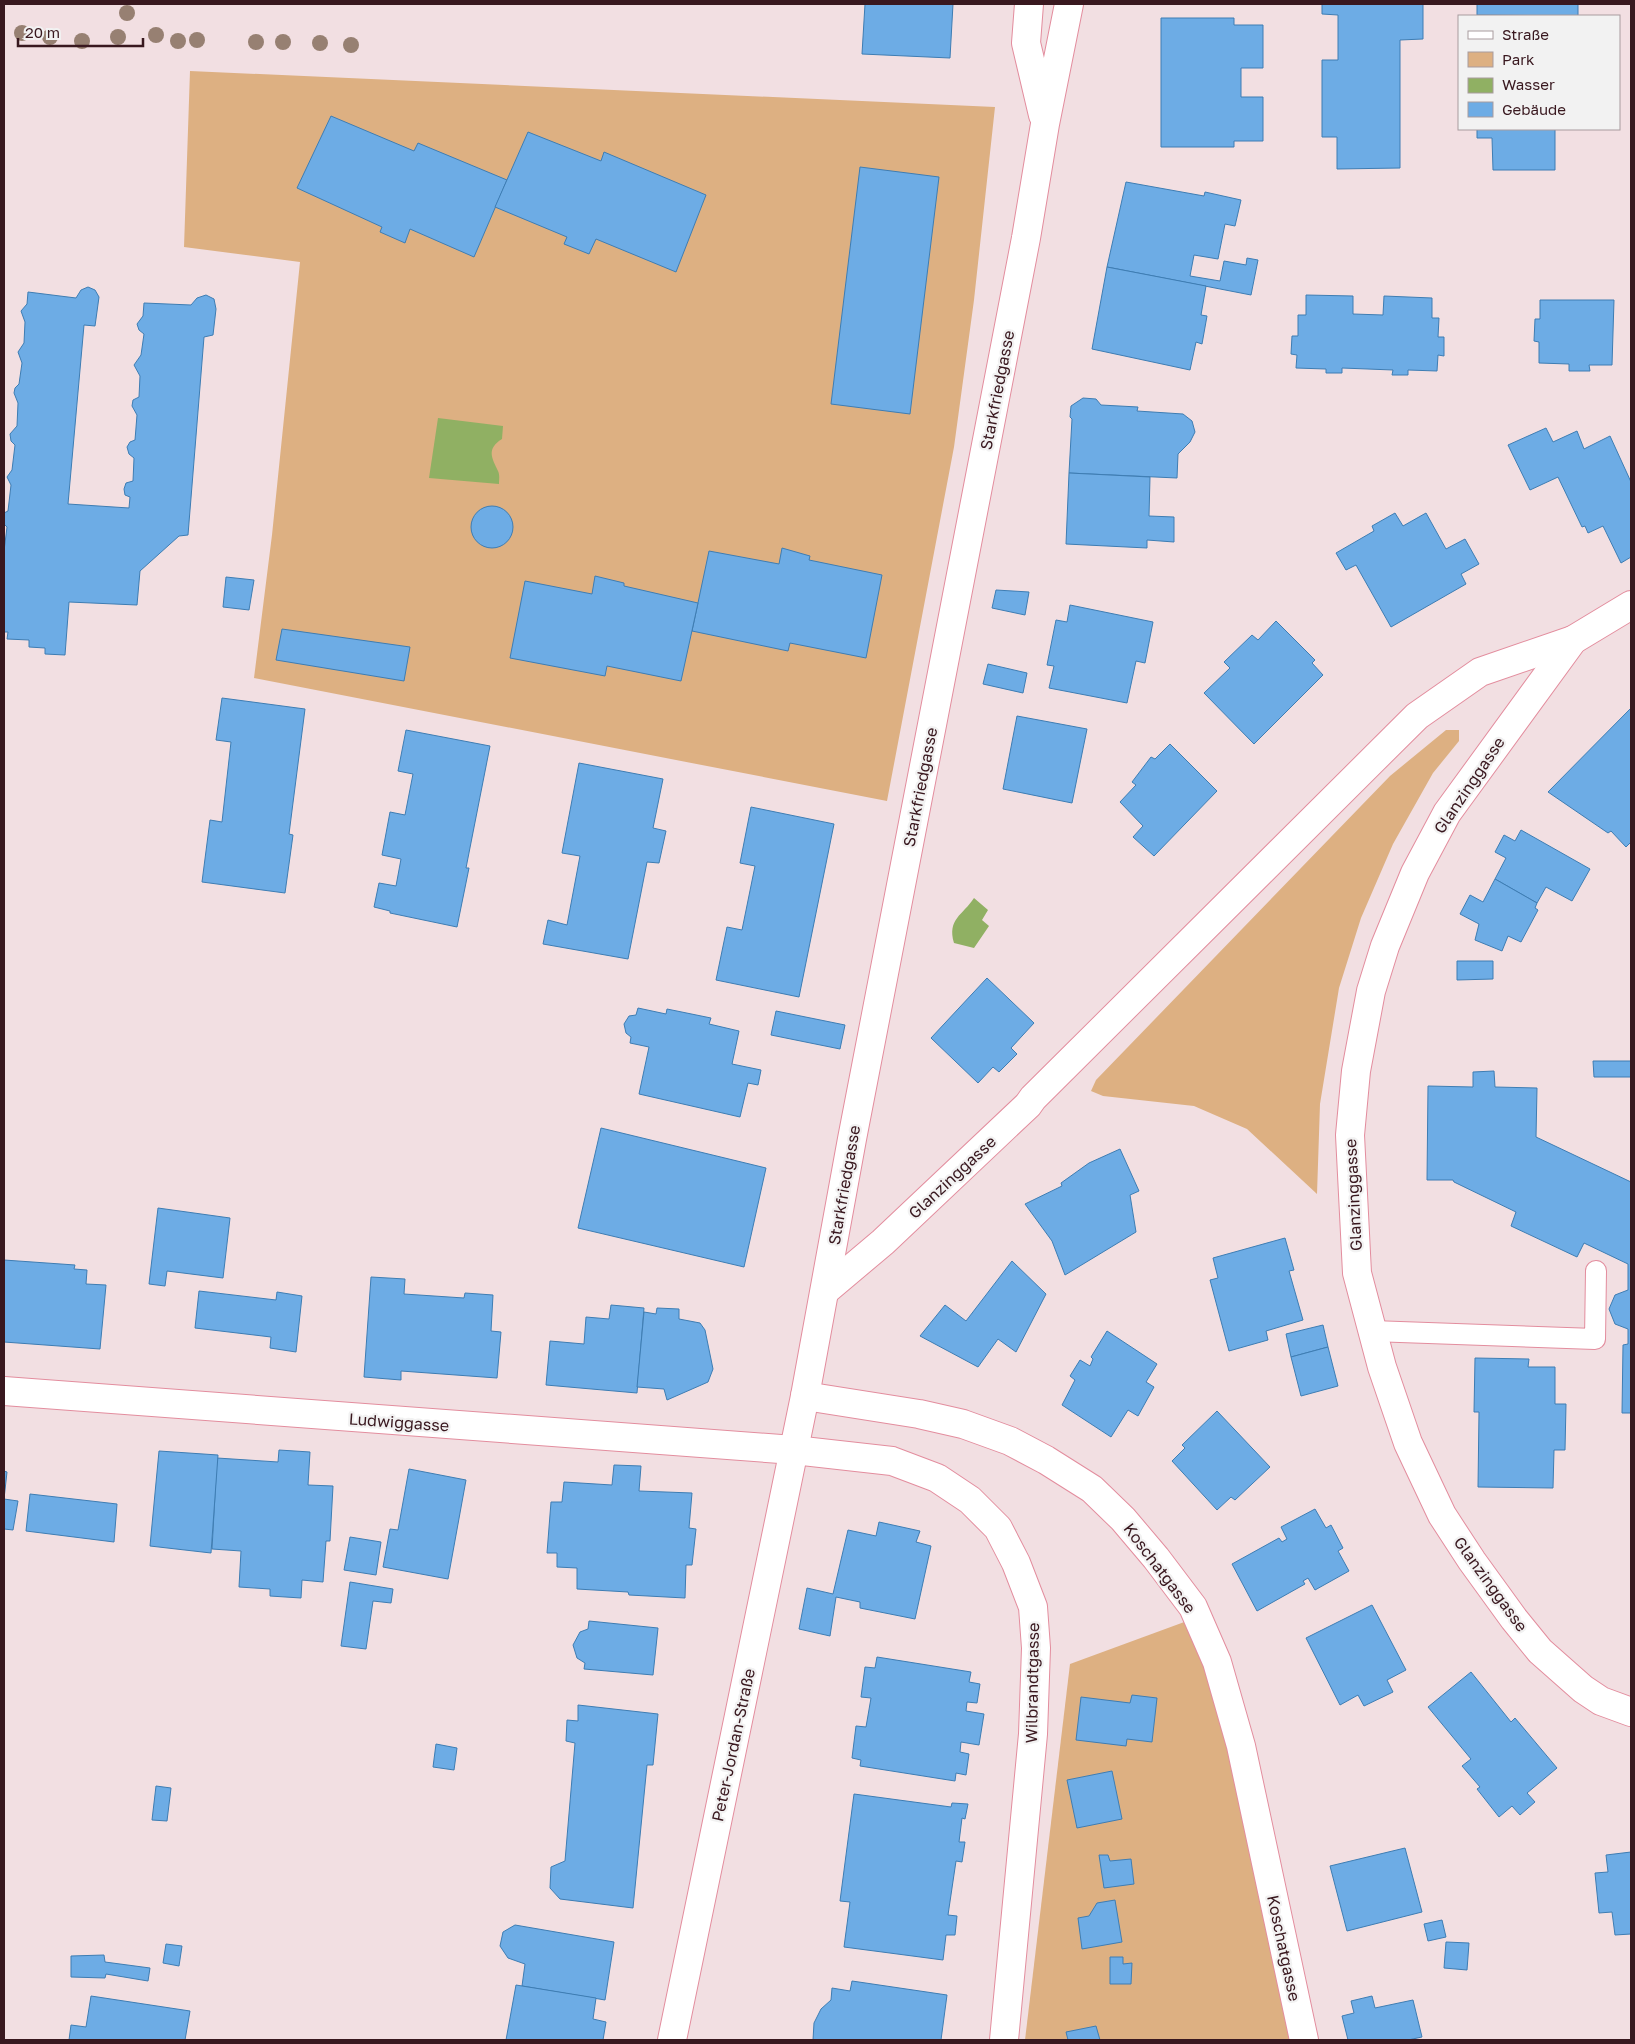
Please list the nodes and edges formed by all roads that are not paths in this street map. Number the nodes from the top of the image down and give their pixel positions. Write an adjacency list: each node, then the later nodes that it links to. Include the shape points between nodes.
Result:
1 (1029, 4): 4 (street, Starkfriedgasse, via 1026,43)
2 (1070, 4): 4 (street, Starkfriedgasse)
3 (1087, 4): 4 (street, Starkfriedgasse)
4 (1045, 124): 8 (street, Starkfriedgasse)
5 (1631, 605): 6 (street, Glanzinggasse)
6 (1573, 640): 8 (street, Glanzinggasse, via 1480,672 1417,716 1028,1105 883,1242); 9 (street, Glanzinggasse, via 1447,812 1415,873 1385,946 1371,991 1356,1072 1350,1135 1357,1273)
7 (1596, 1270): 9 (lane, via 1595,1339)
8 (826, 1290): 11 (street, Starkfriedgasse)
9 (1372, 1331): 13 (street, Glanzinggasse, via 1408,1443 1442,1515 1472,1561 1540,1651 1583,1689 1601,1701)
10 (4, 1391): 12 (street, Ludwiggasse)
11 (805, 1396): 12 (street, Starkfriedgasse); 16 (street, Koschatgasse, via 918,1414 963,1424 1010,1441 1092,1489 1156,1558 1192,1607 1217,1662 1241,1746)
12 (794, 1450): 14 (street, Peter-Jordan-Straße); 15 (street, Wilbrandtgasse, via 892,1460 944,1482 970,1500 998,1528 1033,1607 1036,1648 1033,1734)
13 (1631, 1712)
14 (672, 2040)
15 (1004, 2040)
16 (1304, 2040)

